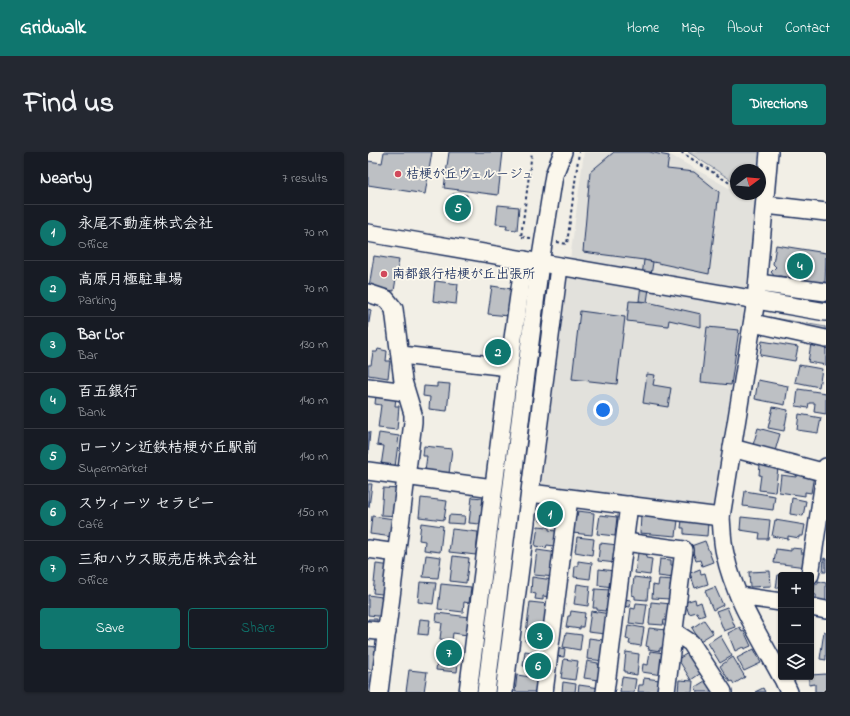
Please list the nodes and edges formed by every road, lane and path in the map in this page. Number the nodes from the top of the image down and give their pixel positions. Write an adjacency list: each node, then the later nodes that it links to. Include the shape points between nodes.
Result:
1 (563, 152): 8 (street, via 554,175)
2 (681, 152): 4 (path)
3 (770, 152): 5 (street)
4 (730, 183)
5 (766, 205): 6 (street); 10 (street)
6 (826, 212)
7 (368, 233): 8 (street)
8 (532, 262): 9 (street); 18 (street); 45 (street)
9 (560, 267): 13 (street); 26 (street)
10 (758, 283): 11 (street); 13 (street)
11 (826, 292)
12 (368, 293): 17 (street, via 386,299 394,309)
13 (756, 300): 14 (street); 15 (street)
14 (826, 312)
15 (753, 323): 16 (street); 21 (street)
16 (826, 339)
17 (401, 355): 18 (street); 20 (street)
18 (509, 367): 25 (street)
19 (368, 387): 20 (street)
20 (405, 392): 24 (street, via 413,414)
21 (732, 448): 23 (street); 29 (street)
22 (368, 471): 24 (street)
23 (826, 471): 33 (street)
24 (407, 476): 25 (street); 32 (street)
25 (493, 488): 44 (street)
26 (530, 493): 27 (street); 46 (street)
27 (569, 498): 28 (street); 47 (street)
28 (629, 505): 29 (street); 30 (street)
29 (721, 517): 34 (street, via 725,553)
30 (624, 542): 39 (street, via 684,550); 48 (street)
31 (368, 549): 32 (street)
32 (397, 553): 40 (street)
33 (810, 572)
34 (739, 596): 35 (street); 41 (street)
35 (778, 602)
36 (814, 608): 37 (street)
37 (826, 610)
38 (368, 630): 40 (street)
39 (673, 631): 49 (street); 50 (street, via 691,643)
40 (387, 632): 43 (street)
41 (778, 670)
42 (783, 680): 51 (street)
43 (379, 692)
44 (468, 692)
45 (486, 692)
46 (504, 692)
47 (544, 692)
48 (605, 692)
49 (666, 692)
50 (723, 692)
51 (789, 692)

